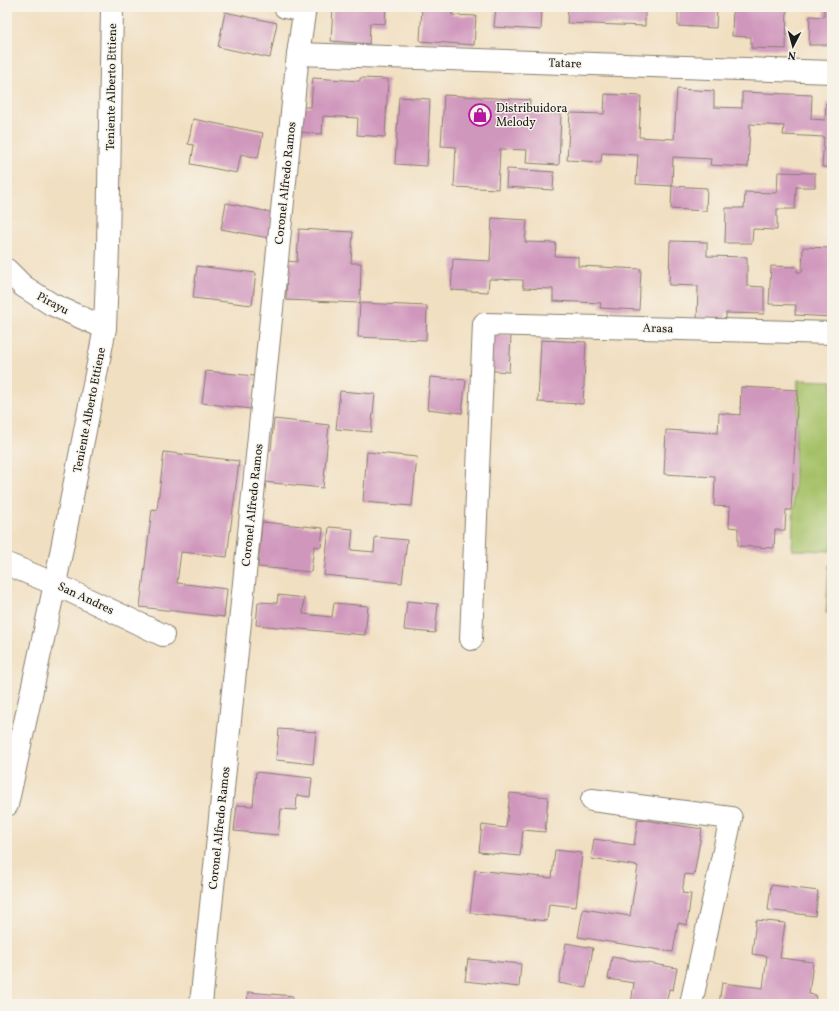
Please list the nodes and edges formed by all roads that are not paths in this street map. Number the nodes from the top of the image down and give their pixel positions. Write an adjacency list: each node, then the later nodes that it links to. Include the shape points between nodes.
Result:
1 (112, 7): 6 (street, Teniente Alberto Ettiene)
2 (298, 8): 3 (street, Coronel Alfredo Ramos)
3 (298, 54): 4 (street, Tatare); 14 (street, Coronel Alfredo Ramos)
4 (832, 72)
5 (7, 270): 6 (street, Pirayu, via 23,286 51,304)
6 (105, 328): 9 (street, Teniente Alberto Ettiene)
7 (832, 333): 11 (street, Arasa, via 484,324)
8 (7, 564): 9 (street, San Andres)
9 (55, 584): 10 (street, San Andres); 13 (street, Teniente Alberto Ettiene)
10 (163, 635)
11 (471, 639)
12 (592, 800): 15 (street, via 731,818)
13 (7, 805)
14 (201, 1004)
15 (691, 1004)

